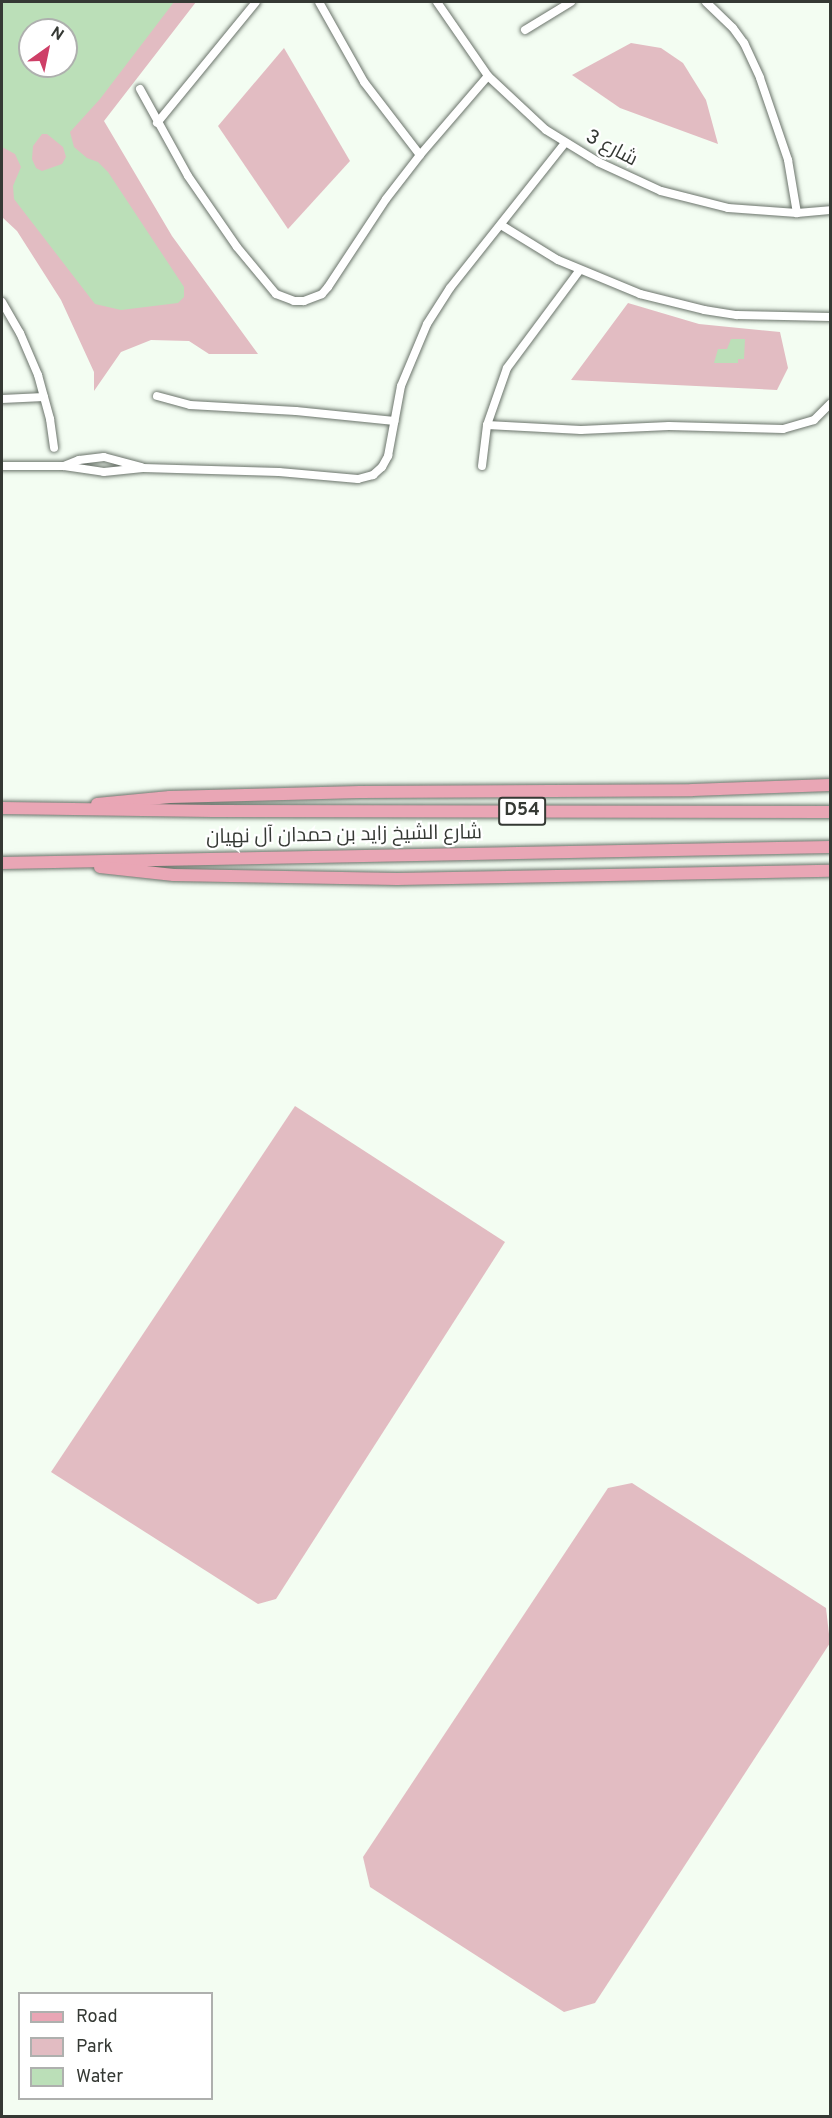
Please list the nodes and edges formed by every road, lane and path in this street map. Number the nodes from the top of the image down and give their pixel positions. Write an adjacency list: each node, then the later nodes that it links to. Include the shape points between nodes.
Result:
1 (256, 2): 9 (street)
2 (319, 2): 11 (street, via 373,96)
3 (437, 2): 7 (street, شارع 3)
4 (567, 2): 6 (street)
5 (706, 2): 13 (street, via 733,28 760,78 788,160)
6 (525, 30)
7 (488, 76): 10 (street, شارع 3); 11 (street)
8 (140, 89): 9 (street)
9 (157, 123): 11 (street, via 237,247 269,288 294,301 313,299 328,287)
10 (565, 143): 13 (street, شارع 3, via 629,178 694,201); 14 (street)
11 (420, 155)
12 (831, 210): 13 (street, شارع 3)
13 (797, 213)
14 (501, 225): 15 (street); 22 (street, via 450,288 427,324 407,368)
15 (579, 271): 17 (street, via 640,294 704,310 770,318); 23 (street, via 512,360 498,387)
16 (2, 302): 19 (street, via 30,354)
17 (831, 317)
18 (157, 396): 22 (street, via 190,405)
19 (44, 397): 20 (street); 24 (street)
20 (2, 399)
21 (831, 404): 23 (street, via 814,420 783,429)
22 (394, 421): 28 (street, via 385,462 377,472 363,479)
23 (487, 425): 27 (street)
24 (54, 448)
25 (2, 466): 26 (street)
26 (64, 466): 28 (street, via 104,472); 28 (street, via 104,457)
27 (482, 466)
28 (144, 468)
29 (831, 785): 31 (main road, via 170,797 106,802)
30 (2, 808): 31 (main road, شارع الشيخ زايد بن حمدان آل نهيان / D54)
31 (75, 809): 32 (main road, شارع الشيخ زايد بن حمدان آل نهيان / D54)
32 (831, 812)
33 (831, 847): 34 (main road, شارع الشيخ زايد بن حمدان آل نهيان / D54)
34 (63, 862): 35 (main road, شارع الشيخ زايد بن حمدان آل نهيان / D54); 36 (main road, via 174,875 397,879)
35 (2, 863)
36 (831, 871)

